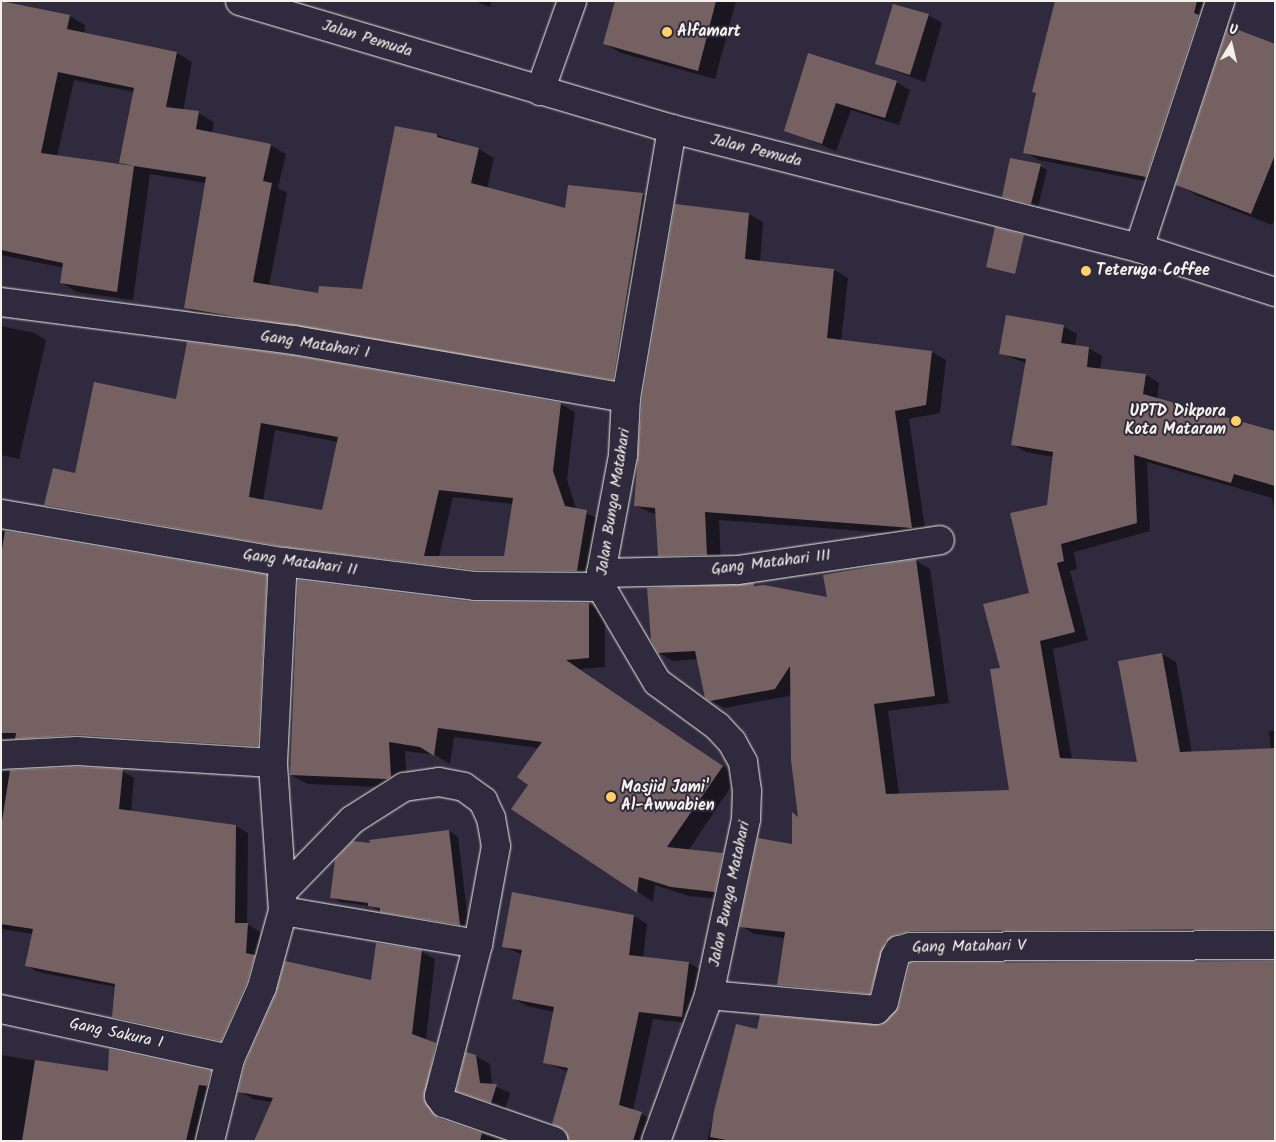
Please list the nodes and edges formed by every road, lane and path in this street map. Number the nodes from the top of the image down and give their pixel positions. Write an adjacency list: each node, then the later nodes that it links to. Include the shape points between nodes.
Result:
1 (240, 1): 4 (street, Jalan Pemuda)
2 (572, 1): 4 (street)
3 (1220, 1): 6 (street)
4 (540, 91): 5 (street, Jalan Pemuda)
5 (672, 129): 6 (street, Jalan Pemuda); 9 (street, Jalan Bunga Matahari)
6 (1139, 248): 7 (street, Jalan Pemuda)
7 (1275, 292)
8 (1, 302): 9 (street, Gang Matahari I, via 294,340)
9 (626, 398): 13 (street, Jalan Bunga Matahari, via 623,456)
10 (1, 514): 12 (street, Gang Matahari II)
11 (940, 540): 13 (street, Gang Matahari III, via 738,570)
12 (283, 562): 13 (street, Gang Matahari II, via 476,586); 15 (street)
13 (601, 580): 19 (street, Jalan Bunga Matahari, via 647,670 657,682 725,733 746,774 746,818)
14 (1, 755): 15 (street, via 77,751)
15 (273, 763): 16 (street)
16 (284, 900): 17 (street); 17 (street, via 352,820 404,787 439,782 464,787 483,801 491,818 496,846); 21 (street, via 262,987)
17 (478, 944): 24 (street, via 439,1096 444,1103)
18 (1275, 945): 19 (street, Gang Matahari V, via 910,947 899,950 895,957 884,1002 876,1010)
19 (709, 995): 22 (street, Jalan Bunga Matahari)
20 (1, 1009): 21 (street, Gang Sakura I)
21 (230, 1059): 23 (street)
22 (661, 1140)
23 (210, 1141)
24 (554, 1141)

